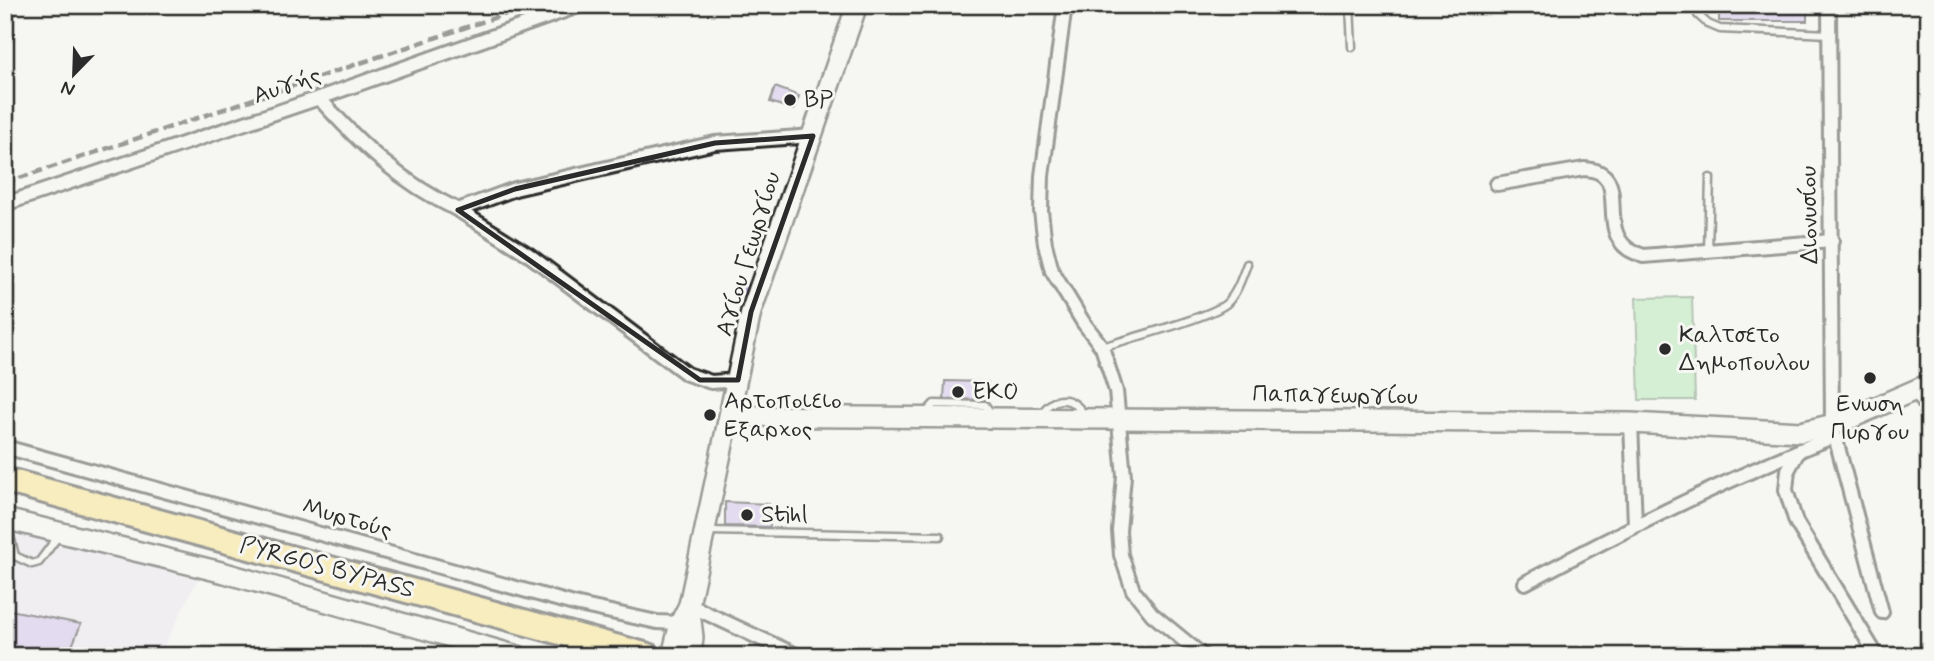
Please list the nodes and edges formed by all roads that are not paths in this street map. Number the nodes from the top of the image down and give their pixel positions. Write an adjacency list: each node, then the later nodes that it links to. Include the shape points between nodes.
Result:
1 (580, 5): 9 (street, Αυγής)
2 (857, 5): 10 (street, Αγίου Γεωργίου)
3 (1065, 5): 18 (street, via 1041,211 1052,271)
4 (1350, 5): 8 (lane)
5 (1698, 5): 7 (lane, via 1698,15 1720,29)
6 (1829, 5): 7 (street, Διονυσίου)
7 (1829, 34): 15 (street, Διονυσίου)
8 (1352, 47)
9 (320, 98): 13 (street, Αυγής); 14 (street, via 356,139 400,177)
10 (813, 136): 14 (street, via 715,143 516,189); 19 (street, Αγίου Γεωργίου, via 751,312)
11 (1710, 178): 16 (lane)
12 (1497, 184): 16 (street, via 1597,170 1611,184 1611,211 1617,235 1627,249 1643,256)
13 (5, 204)
14 (458, 210): 19 (street, via 528,254 687,373 711,382)
15 (1832, 241): 16 (street); 25 (street, Διονυσίου)
16 (1708, 250)
17 (1247, 264): 18 (lane, via 1226,304)
18 (1102, 347): 22 (street)
19 (738, 380): 21 (street, Αγίου Γεωργίου)
20 (1921, 387): 23 (lane); 25 (street, Παπαγεωργίου)
21 (731, 416): 22 (street, Παπαγεωργίου); 31 (street, Αγίου Γεωργίου)
22 (1119, 418): 24 (street, Παπαγεωργίου); 43 (street, via 1124,476 1119,531 1121,555 1133,590 1152,614)
23 (1929, 418)
24 (1631, 423): 25 (street, Παπαγεωργίου); 30 (street)
25 (1834, 430): 27 (street); 36 (street, Διονυσίου)
26 (5, 447): 37 (street, Μυρτούς, via 574,604)
27 (1800, 450): 30 (street); 44 (street, via 1786,478 1796,523)
28 (5, 480): 39 (highway, PYRGOS BYPASS)
29 (6, 519): 32 (street); 32 (lane, via 15,556 23,562 39,562)
30 (1635, 524): 34 (street)
31 (704, 531): 33 (lane); 35 (street, Αγίου Γεωργίου)
32 (60, 533): 38 (street, via 225,573)
33 (940, 536)
34 (1525, 583)
35 (689, 605): 37 (street, Αγίου Γεωργίου); 41 (street, Αγίου Γεωργίου); 42 (street)
36 (1882, 612)
37 (680, 623): 40 (street, Αγίου Γεωργίου)
38 (518, 656)
39 (648, 656)
40 (672, 656)
41 (691, 656)
42 (797, 656)
43 (1203, 656)
44 (1877, 656)

